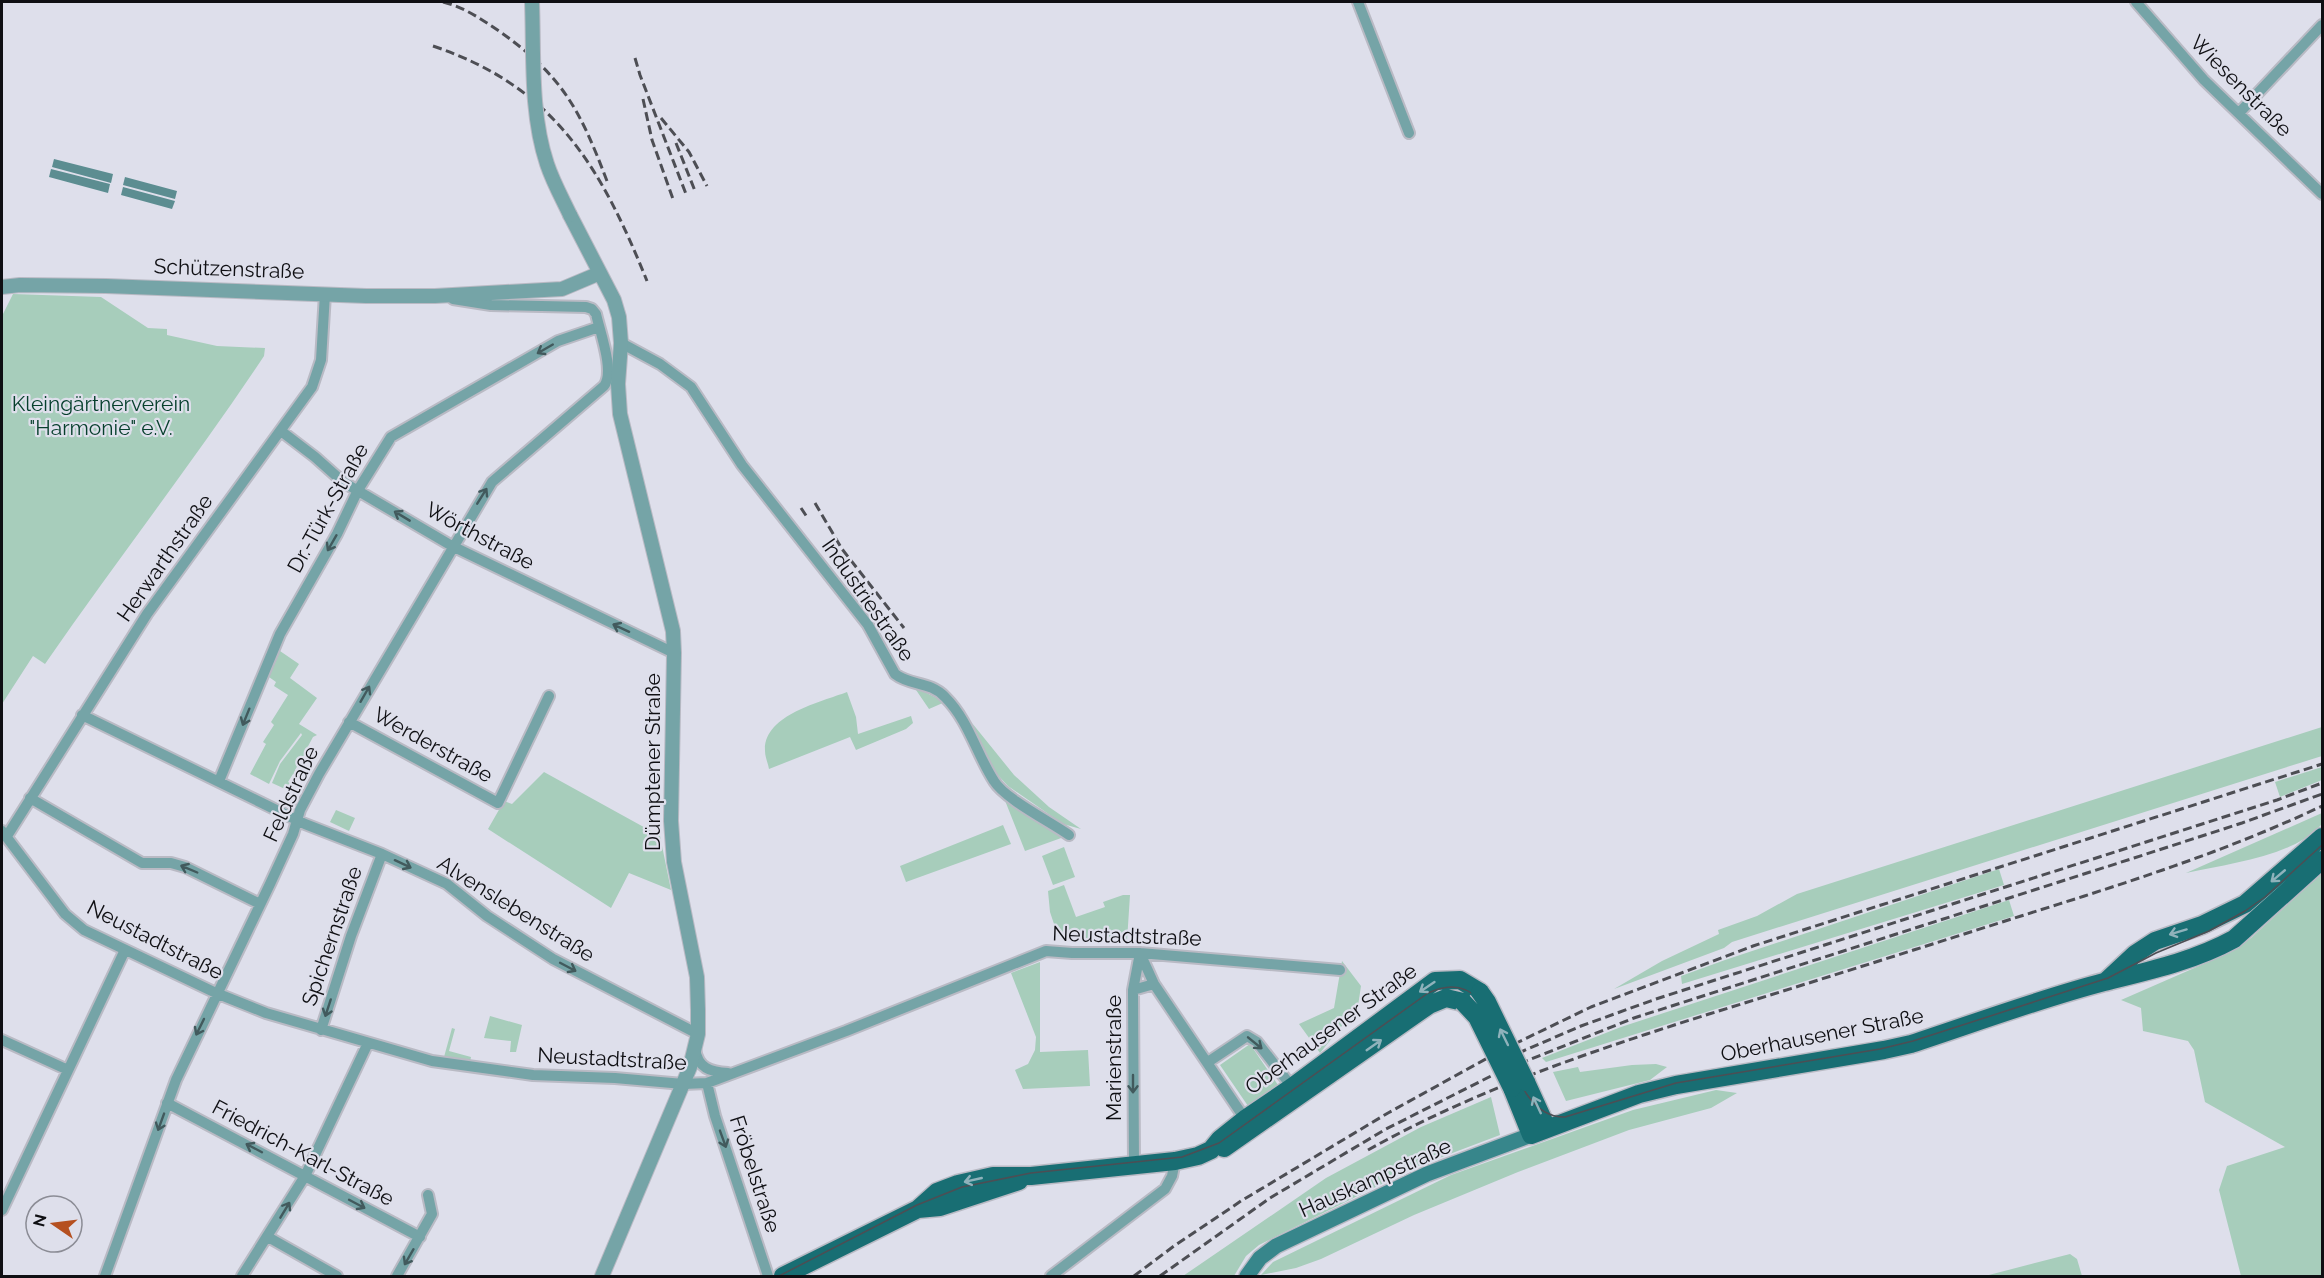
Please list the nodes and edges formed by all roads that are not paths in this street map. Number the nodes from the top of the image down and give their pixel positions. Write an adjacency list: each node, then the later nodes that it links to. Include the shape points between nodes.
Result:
1 (532, 2): 8 (street, Dümptener Straße, bridge, via 540,135 555,185)
2 (1358, 2): 6 (street)
3 (2136, 2): 5 (street, Wiesenstraße, via 2204,80)
4 (2322, 25): 5 (street)
5 (2240, 112): 7 (street, Wiesenstraße)
6 (1409, 133)
7 (2322, 194)
8 (600, 273): 11 (street, Schützenstraße, via 562,289); 13 (street, Dümptener Straße, via 616,309)
9 (2, 287): 10 (street, Schützenstraße)
10 (325, 294): 11 (street, Schützenstraße); 14 (street, Herwarthstraße, via 318,375)
11 (435, 296): 12 (street, Schützenstraße, via 491,305 586,307 596,314)
12 (599, 327): 15 (street, Dr.-Türk-Straße, one-way to 15, via 558,341 399,431 384,447); 16 (street, Feldstraße, one-way to 12, via 492,482 604,386 609,374)
13 (621, 343): 17 (street, Dümptener Straße, via 620,414 673,631); 25 (street, Industriestraße, via 691,387 742,465 868,626 895,674 932,686 941,693 960,714 995,783)
14 (280, 431): 15 (street, Wörthstraße); 19 (street, Herwarthstraße, via 147,614)
15 (358, 490): 16 (street, Wörthstraße, one-way to 15); 21 (street, Dr.-Türk-Straße, one-way to 21, via 280,634)
16 (452, 546): 17 (street, Wörthstraße, one-way to 16); 20 (street, Feldstraße, one-way to 16)
17 (674, 653): 38 (street, Dümptener Straße, via 671,821 674,862 697,977)
18 (549, 696): 20 (street, Werderstraße, via 498,803)
19 (82, 715): 21 (street, Alvenslebenstraße); 22 (street, Herwarthstraße)
20 (349, 722): 23 (street, Feldstraße)
21 (219, 781): 23 (street, Alvenslebenstraße)
22 (30, 798): 24 (street, Herwarthstraße); 29 (street, one-way to 22, via 185,867 142,863)
23 (298, 818): 27 (street, Alvenslebenstraße); 29 (street, Feldstraße)
24 (4, 833): 30 (street, Neustadtstraße, via 65,914 84,930)
25 (1070, 835)
26 (2322, 837): 33 (main road, Oberhausener Straße, one-way to 33, via 2245,904 2202,925 2164,937 2135,954)
27 (381, 854): 37 (street, Spichernstraße, one-way to 37); 38 (street, Alvenslebenstraße, one-way to 38, via 447,884 487,916 553,959)
28 (2322, 860): 33 (main road, Oberhausener Straße, via 2234,939 2139,975)
29 (260, 904): 36 (street, Feldstraße)
30 (124, 950): 36 (street, Neustadtstraße); 43 (street)
31 (1140, 952): 32 (street, Neustadtstraße); 34 (street); 35 (street, Marienstraße); 44 (street, Neustadtstraße, via 1046,951)
32 (1340, 970)
33 (2105, 982): 51 (main road, Oberhausener Straße, via 1902,1046 1687,1083 1639,1095)
34 (1154, 984): 35 (street); 42 (street)
35 (1133, 990): 53 (street, Marienstraße, one-way to 53)
36 (216, 993): 37 (street, Neustadtstraße); 49 (street, Feldstraße, one-way to 49)
37 (321, 1030): 40 (street, Neustadtstraße)
38 (698, 1034): 41 (street, Dümptener Straße)
39 (2, 1040): 43 (street)
40 (368, 1043): 46 (street, Neustadtstraße, via 432,1061 533,1075); 55 (street)
41 (695, 1049): 44 (street, via 705,1068); 46 (street, Dümptener Straße)
42 (1208, 1062): 48 (street, one-way to 48, via 1247,1036 1257,1042); 50 (street)
43 (68, 1070): 57 (street)
44 (734, 1074): 45 (street, Neustadtstraße)
45 (707, 1083): 46 (street, Neustadtstraße); 66 (street, Fröbelstraße, one-way to 66)
46 (683, 1084): 65 (street, Dümptener Straße)
47 (1519, 1085): 48 (main road, Oberhausener Straße, one-way to 48, bridge, via 1487,1002 1480,992 1460,980 1436,981); 51 (main road, Oberhausener Straße); 52 (main road, Oberhausener Straße, one-way to 47, bridge, via 1231,1144 1429,1005 1446,998 1463,1002 1477,1017)
48 (1292, 1087): 50 (main road, Oberhausener Straße)
49 (167, 1102): 55 (street, Friedrich-Karl-Straße, one-way to 49); 61 (street, Feldstraße, one-way to 61)
50 (1245, 1119): 52 (main road, Oberhausener Straße)
51 (1539, 1132): 60 (main road, Hauskampstraße, via 1427,1174 1276,1246 1260,1258)
52 (1211, 1150): 54 (main road, Oberhausener Straße)
53 (1134, 1165): 54 (main road, Oberhausener Straße); 67 (main road, Oberhausener Straße, via 993,1176 958,1184 938,1192 918,1209)
54 (1174, 1168): 68 (street, via 1165,1189)
55 (305, 1176): 58 (street, one-way to 55); 59 (street, Friedrich-Karl-Straße, one-way to 59)
56 (428, 1195): 59 (street, via 432,1214)
57 (2, 1209)
58 (268, 1236): 62 (street); 63 (street)
59 (420, 1237): 64 (street, one-way to 64)
60 (1249, 1274)
61 (105, 1276)
62 (242, 1276)
63 (337, 1276)
64 (397, 1276)
65 (602, 1276)
66 (768, 1276)
67 (783, 1276)
68 (1052, 1276)

